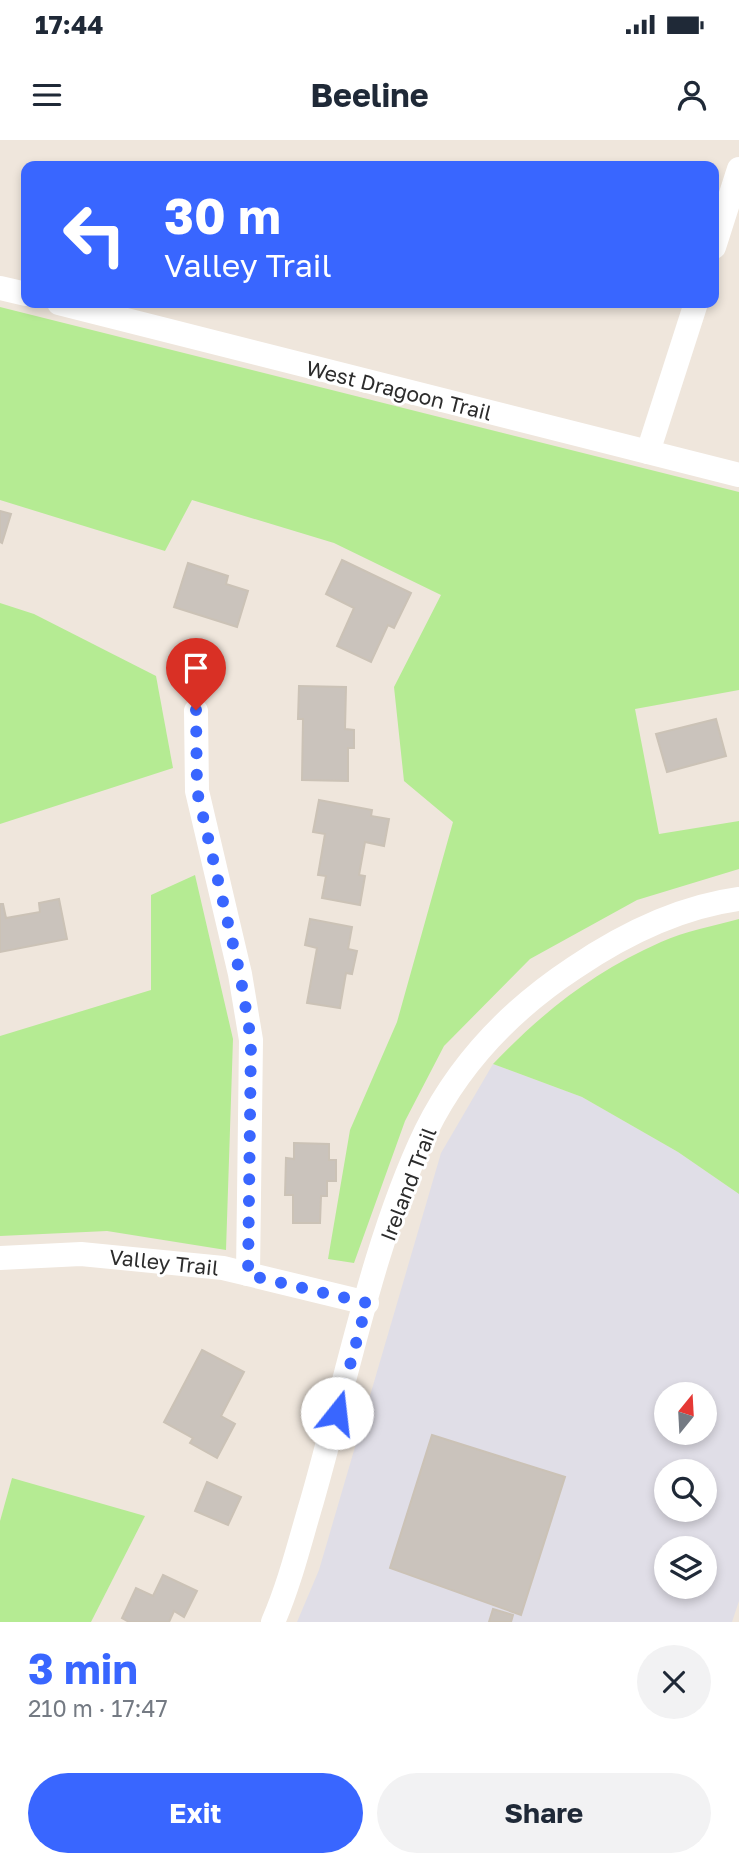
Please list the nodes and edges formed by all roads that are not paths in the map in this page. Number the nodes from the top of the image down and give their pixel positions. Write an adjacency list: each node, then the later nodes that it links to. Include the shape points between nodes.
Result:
1 (739, 169): 2 (street)
2 (719, 231)
3 (0, 288): 4 (street)
4 (21, 293)
5 (79, 308): 7 (street, West Dragoon Trail)
6 (694, 308): 7 (street)
7 (648, 452): 8 (street, West Dragoon Trail)
8 (739, 475)
9 (196, 710): 12 (street, via 197,791 251,1040)
10 (739, 899): 13 (street, Ireland Trail, via 707,906 614,941 553,982 489,1039 427,1131 402,1190)
11 (0, 1258): 12 (street, Valley Trail, via 80,1254 223,1268)
12 (248, 1275): 13 (street, Valley Trail)
13 (367, 1303): 14 (street, Ireland Trail)
14 (273, 1622)

